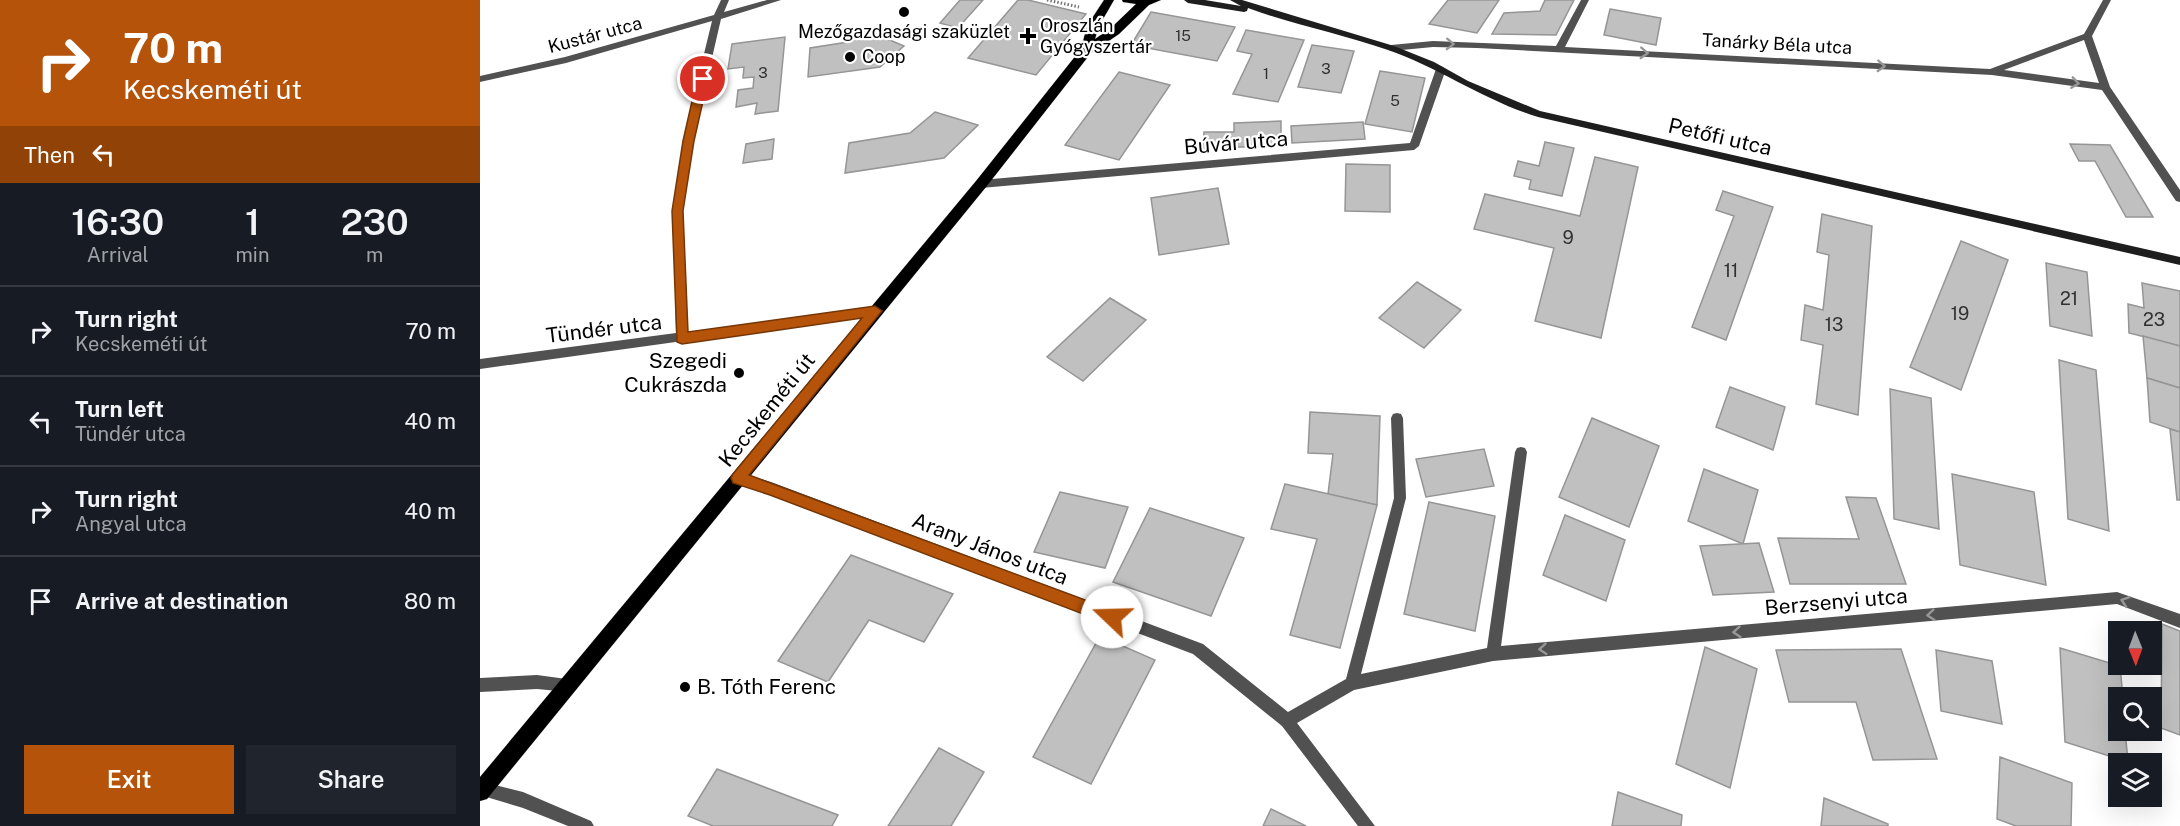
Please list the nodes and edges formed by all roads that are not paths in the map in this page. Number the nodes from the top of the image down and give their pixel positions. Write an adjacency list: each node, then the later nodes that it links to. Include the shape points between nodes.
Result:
1 (725, 0): 11 (street)
2 (777, 0): 11 (street, Kustár utca)
3 (1108, 0): 15 (main road, Kecskeméti út, via 1093,26)
4 (1127, 0): 9 (main road)
5 (1188, 0): 10 (street, Petőfi utca)
6 (1234, 0): 10 (street, Petőfi utca)
7 (1585, 0): 14 (street)
8 (2107, 0): 12 (street)
9 (1151, 1): 15 (main road, Kecskeméti út)
10 (1264, 11): 13 (street, Petőfi utca)
11 (717, 18): 18 (street, Kustár utca, via 566,60); 24 (street, via 688,141 678,211)
12 (2087, 36): 17 (street, Tanárky Béla utca); 19 (street)
13 (1391, 48): 14 (street, Tanárky Béla utca, one-way to 14, via 1433,44); 16 (street, Petőfi utca)
14 (1559, 49): 17 (street, Tanárky Béla utca, one-way to 17)
15 (1087, 50): 20 (main road, Kecskeméti út)
16 (1441, 69): 20 (street, Búvár utca, via 1413,146); 22 (street, Petőfi utca, via 1538,114)
17 (1992, 72): 19 (street, Tanárky Béla utca, one-way to 19)
18 (480, 79)
19 (2105, 87): 21 (street)
20 (981, 184): 23 (main road, Kecskeméti út)
21 (2180, 198)
22 (2180, 261)
23 (875, 311): 24 (street, Tündér utca); 28 (main road, Kecskeméti út)
24 (682, 338): 25 (street, Tündér utca)
25 (480, 364)
26 (1396, 418): 31 (street, via 1400,498)
27 (1521, 452): 30 (street)
28 (738, 478): 33 (main road, Kecskeméti út); 34 (street, Arany János utca, via 1198,650)
29 (2180, 621): 30 (street, Berzsenyi utca, one-way to 30, via 2117,598)
30 (1493, 654): 31 (street, Berzsenyi utca)
31 (1352, 683): 34 (street, Berzsenyi utca)
32 (480, 685): 33 (street)
33 (569, 685): 35 (main road, Kecskeméti út)
34 (1287, 721): 37 (street, Arany János utca)
35 (481, 791): 36 (street, Kecskeméti út, via 523,800)
36 (586, 826)
37 (1367, 826)

